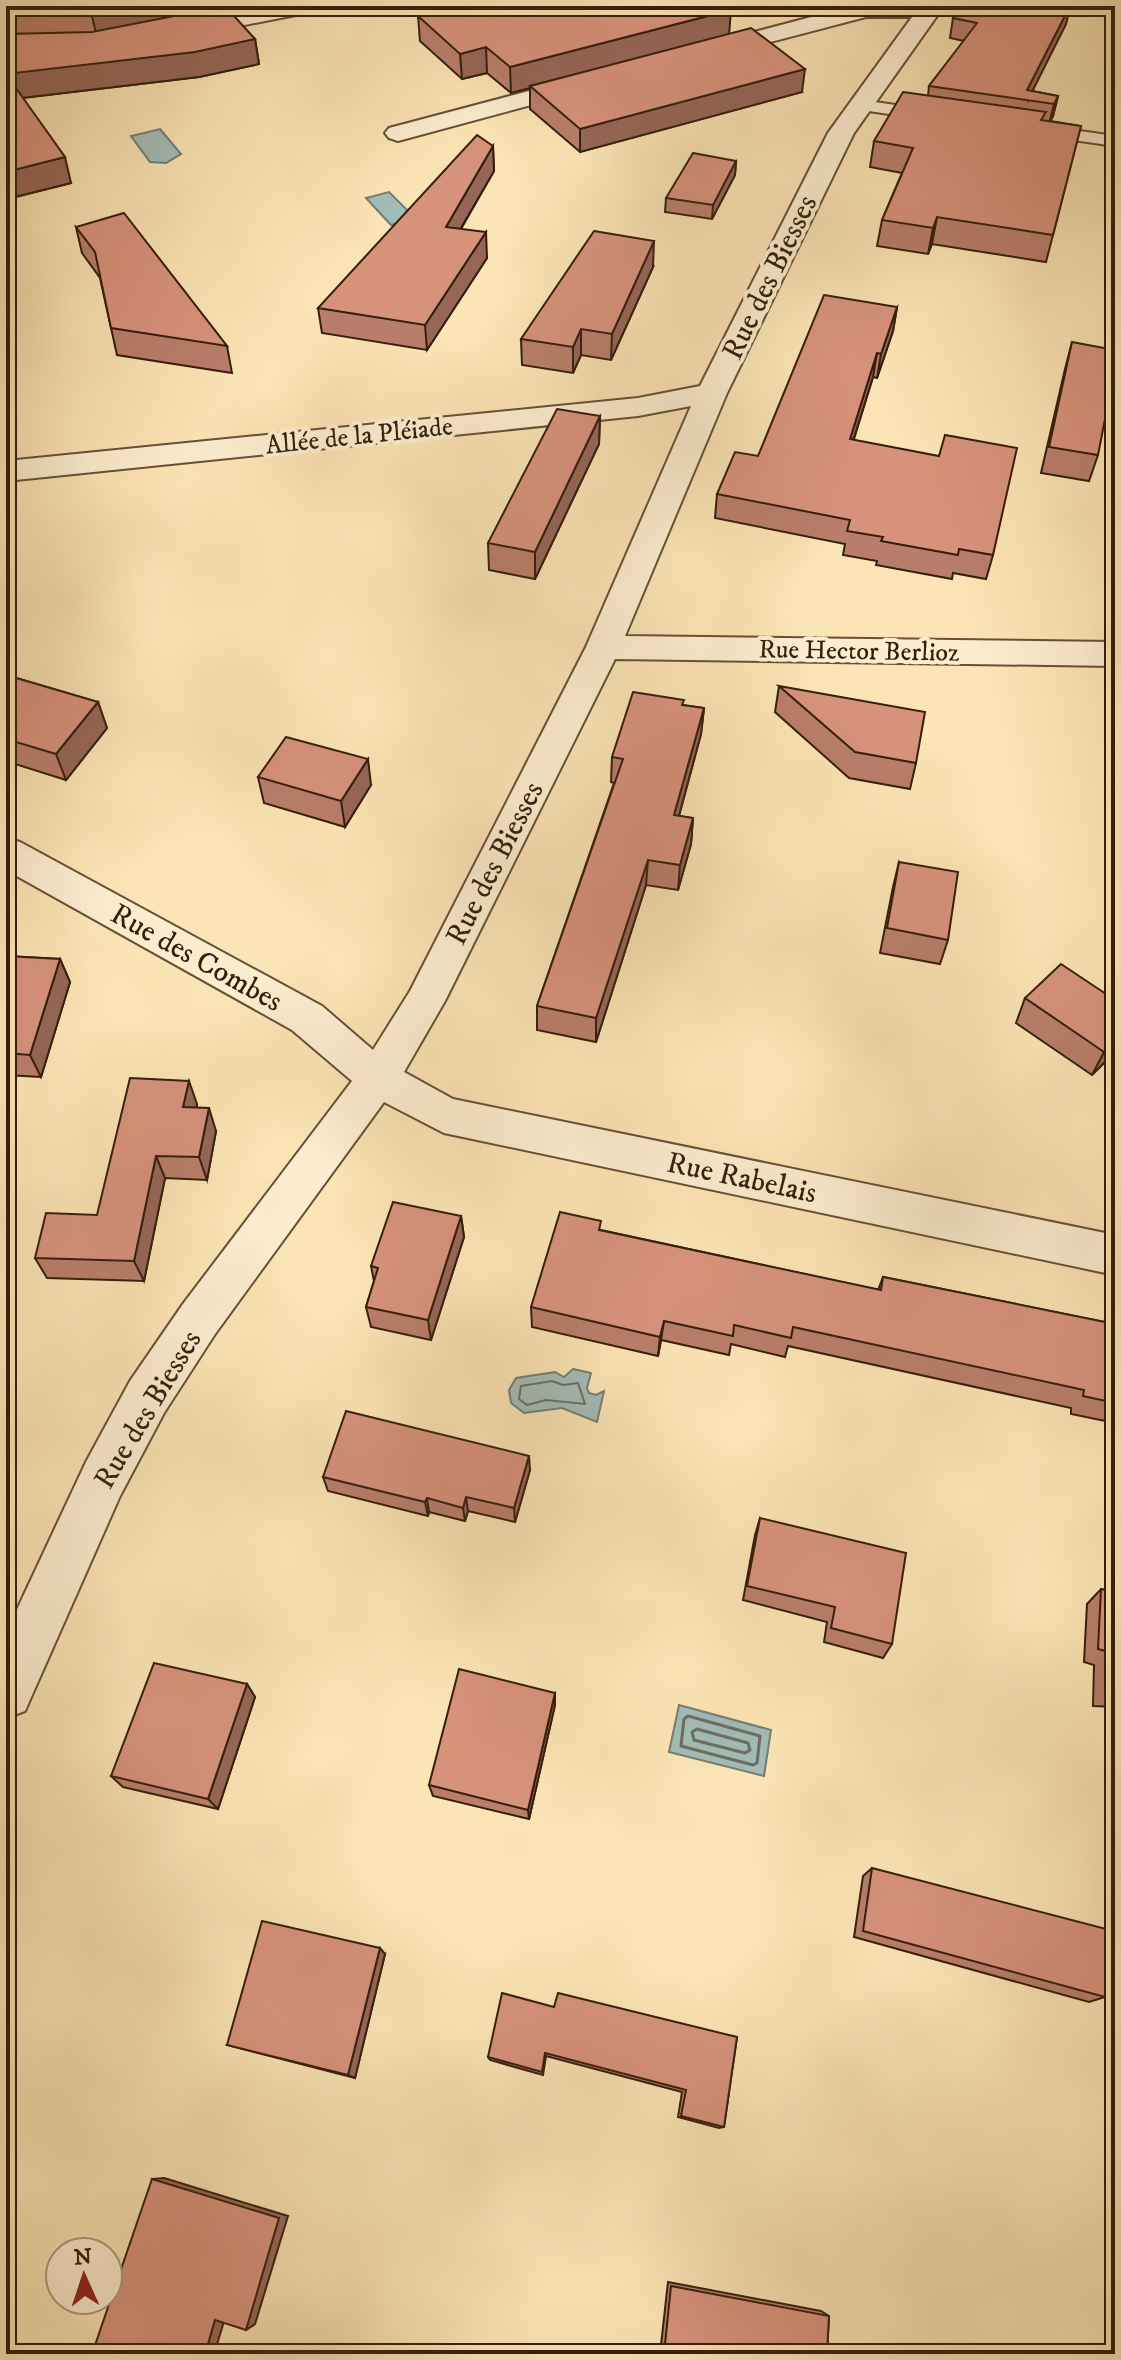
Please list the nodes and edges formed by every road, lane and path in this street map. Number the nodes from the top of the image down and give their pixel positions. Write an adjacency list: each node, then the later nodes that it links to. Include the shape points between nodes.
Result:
1 (306, 6): 3 (street)
2 (931, 8): 4 (street, via 865,10); 6 (street, Rue des Biesses)
3 (157, 36)
4 (684, 57)
5 (609, 77): 9 (street)
6 (861, 105): 7 (lane); 11 (street, Rue des Biesses, via 841,133)
7 (951, 118)
8 (1025, 129): 10 (lane)
9 (398, 133)
10 (1115, 141)
11 (712, 393): 12 (street, Allée de la Pléiade, via 638,407); 13 (street, Rue des Biesses)
12 (6, 471)
13 (603, 647): 14 (street, Rue Hector Berlioz); 16 (street, Rue des Biesses, via 425,1001)
14 (1115, 654)
15 (6, 852): 16 (street, Rue des Combes, via 307,1018)
16 (378, 1078): 17 (street, Rue Rabelais, via 444,1115); 18 (street, Rue des Biesses, via 147,1397 103,1479)
17 (1115, 1255)
18 (6, 1692)

